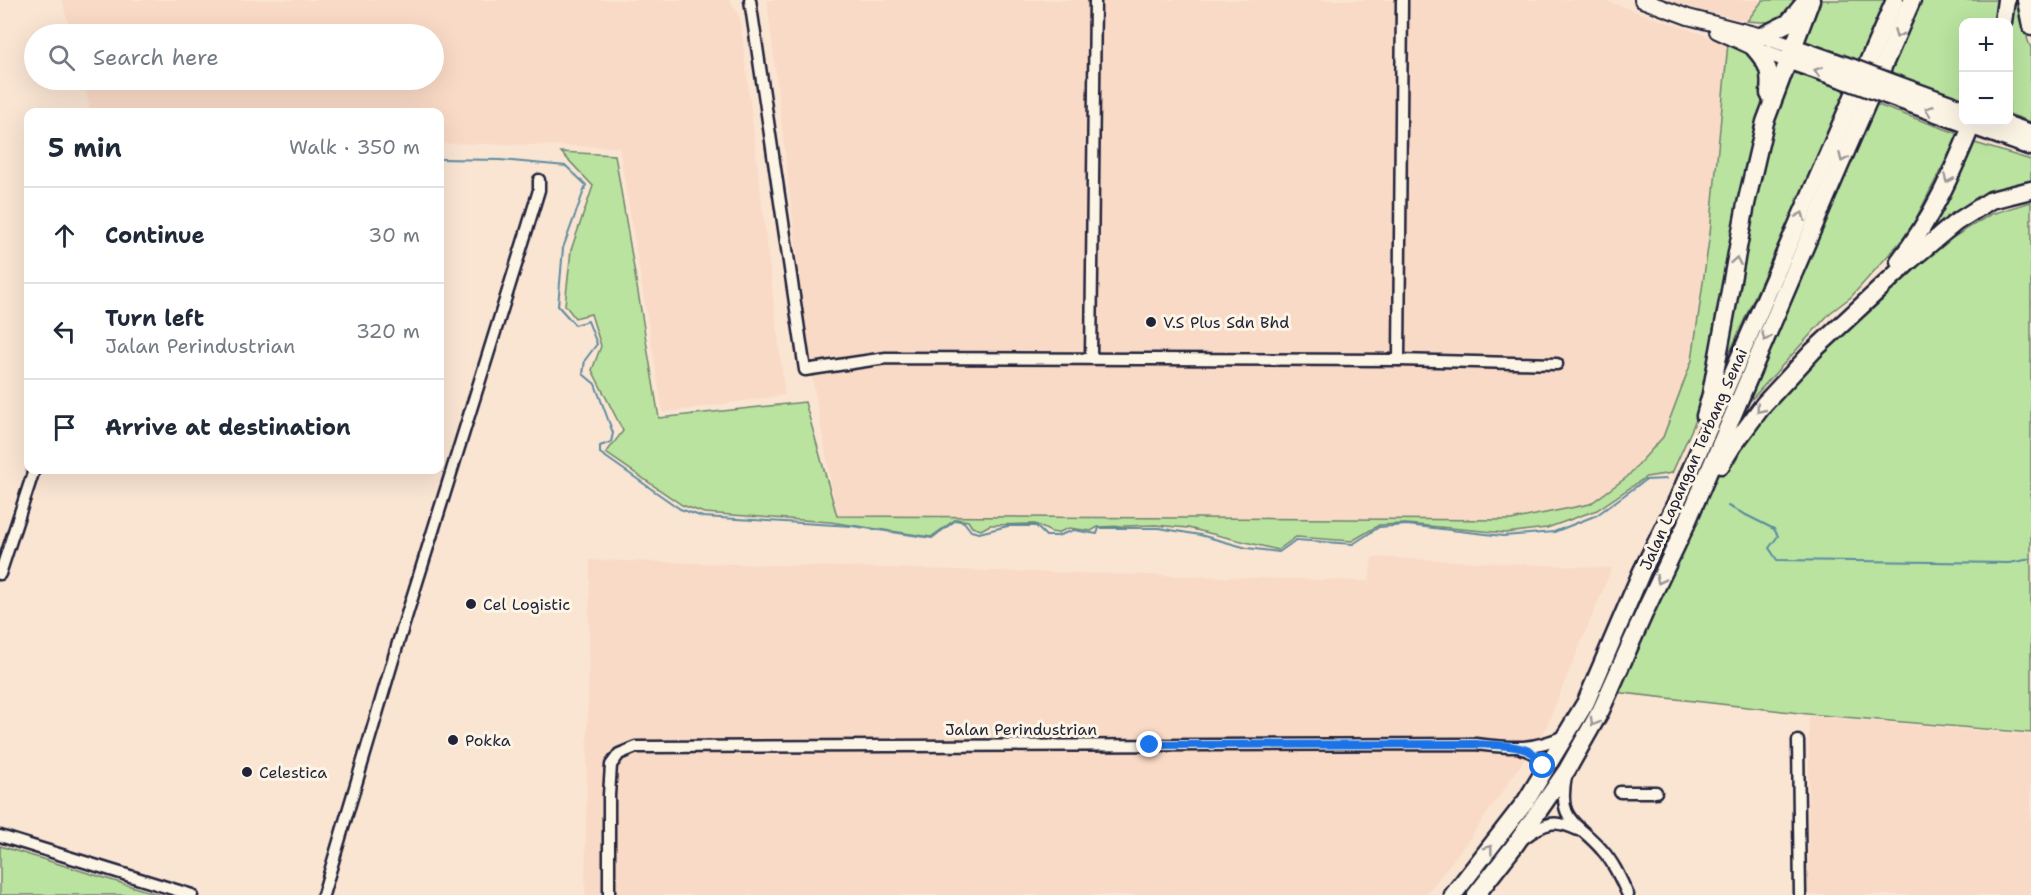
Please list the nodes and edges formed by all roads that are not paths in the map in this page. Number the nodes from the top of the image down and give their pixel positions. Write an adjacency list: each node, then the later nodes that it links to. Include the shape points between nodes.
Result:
1 (750, 0): 27 (street, via 805,370 886,358)
2 (1095, 0): 27 (street)
3 (1402, 0): 28 (street)
4 (1642, 0): 13 (main road)
5 (1807, 0): 13 (highway, via 1788,23)
6 (1811, 0): 14 (highway)
7 (1895, 0): 31 (highway, Jalan Lapangan Terbang Senai, one-way to 7)
8 (1912, 0): 32 (highway, Jalan Lapangan Terbang Senai, one-way to 32)
9 (2006, 0): 11 (highway)
10 (2026, 0): 12 (highway)
11 (2004, 18)
12 (2031, 26)
13 (1758, 42): 14 (main road); 18 (highway, via 1771,76)
14 (1790, 54): 15 (highway, bridge); 18 (highway)
15 (1888, 89): 16 (highway); 17 (highway, one-way to 15)
16 (1959, 108)
17 (1959, 118)
18 (1765, 122): 31 (highway, one-way to 18, via 1711,394)
19 (1972, 126): 26 (highway, one-way to 26, via 1935,209)
20 (1978, 126): 23 (highway)
21 (2011, 126): 22 (highway)
22 (2031, 133)
23 (2031, 147)
24 (539, 180): 45 (street)
25 (2031, 190): 26 (highway, via 1991,200 1955,223)
26 (1875, 292): 32 (highway, one-way to 32, via 1764,404 1732,447)
27 (1092, 358): 28 (street)
28 (1399, 360): 29 (street)
29 (1557, 364)
30 (33, 474): 33 (street)
31 (1677, 501): 34 (highway, Jalan Lapangan Terbang Senai, via 1642,571 1586,702)
32 (1685, 527): 37 (highway, Jalan Lapangan Terbang Senai, one-way to 37, via 1601,710)
33 (0, 574)
34 (1566, 735): 36 (street, Jalan Perindustrian, via 1545,744); 38 (highway, Jalan Lapangan Terbang Senai)
35 (1798, 741): 50 (street)
36 (1519, 748): 38 (street, via 1539,758); 46 (street, Jalan Perindustrian, via 1476,744 636,747 619,754 611,765)
37 (1567, 770): 41 (street, via 1563,804); 43 (highway, Jalan Lapangan Terbang Senai)
38 (1543, 772): 47 (highway, Jalan Lapangan Terbang Senai, one-way to 38, via 1526,801)
39 (1620, 792): 40 (street)
40 (1656, 792)
41 (1579, 830): 43 (street, via 1554,822 1534,830); 49 (street, via 1603,851)
42 (0, 836): 44 (street)
43 (1515, 845): 48 (highway, Jalan Lapangan Terbang Senai)
44 (192, 895)
45 (323, 895)
46 (609, 895)
47 (1453, 895)
48 (1476, 895)
49 (1628, 895)
50 (1800, 895)

